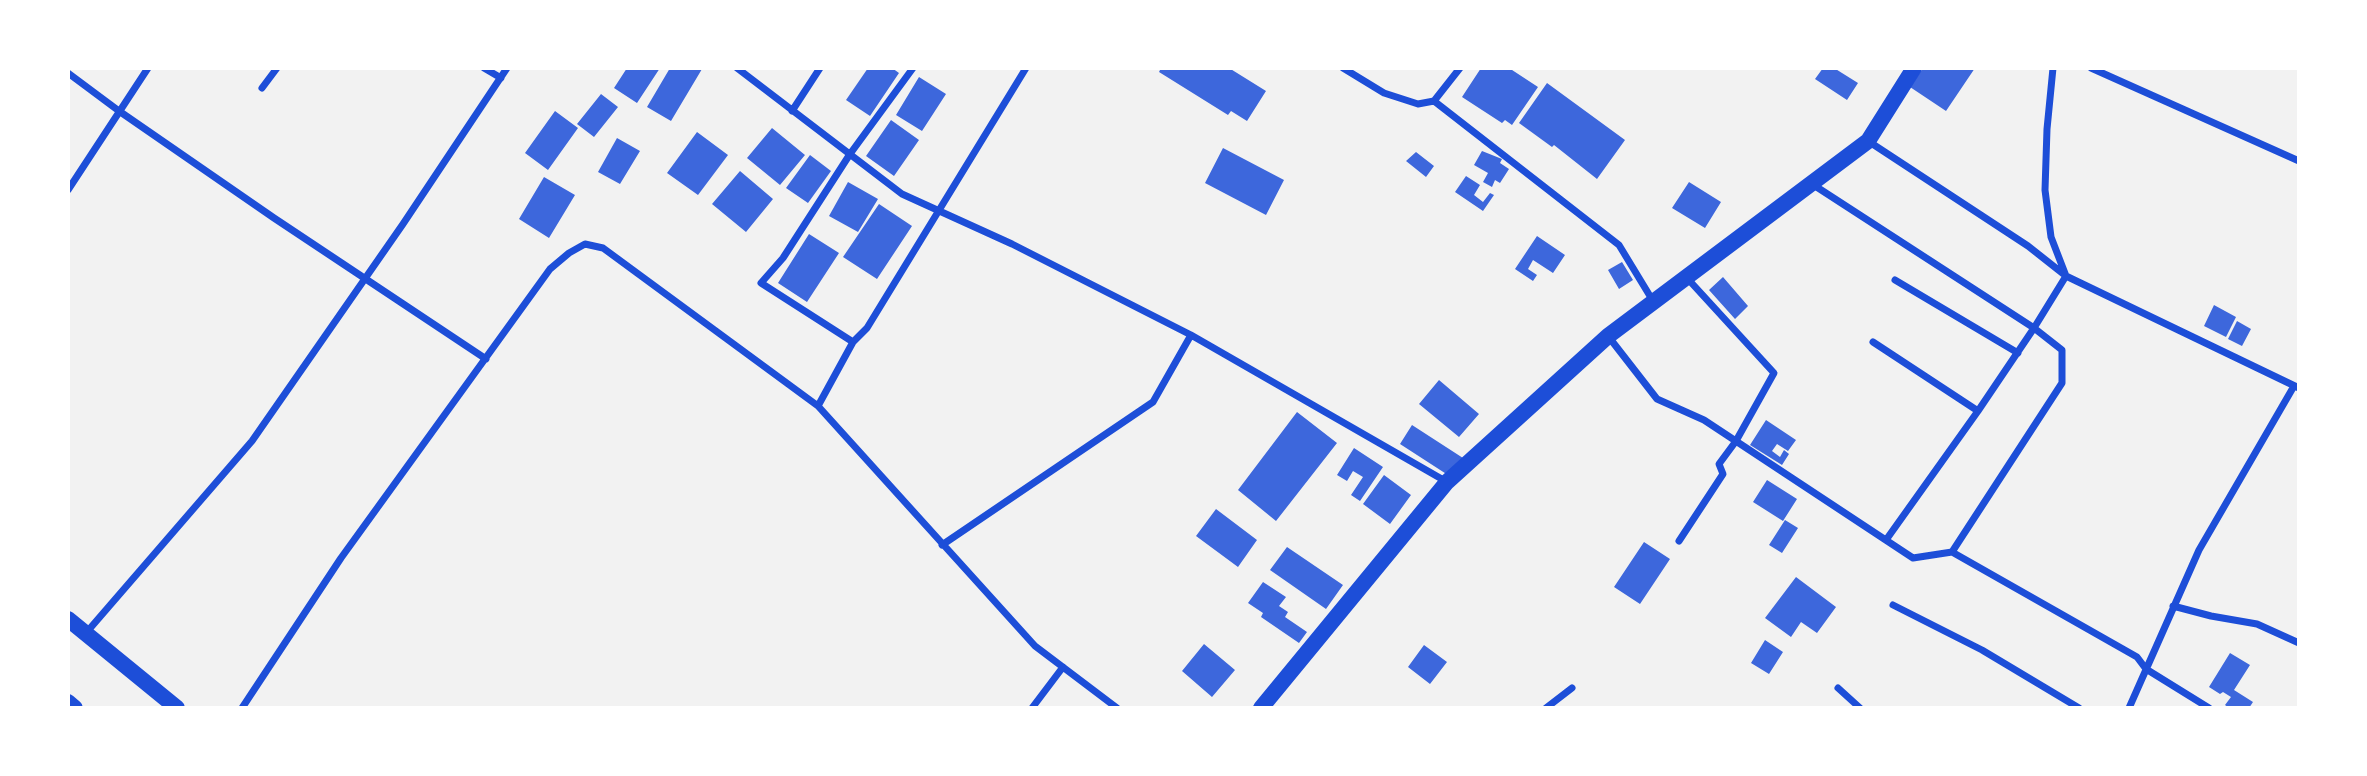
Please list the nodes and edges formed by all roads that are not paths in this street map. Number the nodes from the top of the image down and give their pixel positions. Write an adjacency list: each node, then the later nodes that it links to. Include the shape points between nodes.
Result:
1 (148, 68): 19 (street)
2 (277, 68): 16 (street)
3 (484, 68): 15 (street)
4 (507, 68): 15 (street)
5 (737, 68): 18 (street)
6 (820, 68): 18 (street)
7 (912, 68): 21 (street)
8 (1026, 68): 25 (street)
9 (1343, 68): 17 (street, via 1384,93 1418,104)
10 (1460, 68): 17 (street)
11 (1914, 68): 20 (main road)
12 (2053, 68): 26 (street, via 2046,190 2051,237)
13 (2091, 68): 22 (street)
14 (68, 73): 19 (street)
15 (501, 78): 27 (street)
16 (262, 88)
17 (1434, 101): 30 (street, via 1619,245)
18 (792, 110): 21 (street)
19 (119, 111): 24 (street); 27 (street)
20 (1868, 141): 23 (main road); 26 (street)
21 (850, 154): 25 (street, via 902,194); 34 (street, via 783,258 761,283)
22 (2299, 161)
23 (1811, 183): 28 (main road); 31 (street)
24 (68, 190)
25 (938, 210): 32 (street); 34 (street, via 867,328)
26 (2066, 276): 31 (street); 38 (street)
27 (366, 277): 37 (street); 50 (street, via 252,441)
28 (1687, 277): 30 (main road); 41 (street, via 1773,373)
29 (1895, 281): 36 (street)
30 (1653, 302): 33 (main road)
31 (2034, 328): 36 (street); 46 (street, via 2062,350 2062,383)
32 (1191, 335): 42 (street); 45 (street, via 1153,402)
33 (1608, 337): 41 (street, via 1657,399); 42 (main road)
34 (853, 342): 39 (street)
35 (1872, 342): 40 (street)
36 (2018, 353): 40 (street)
37 (486, 359): 39 (street, via 550,269 585,244 603,248); 59 (street, via 341,558)
38 (2296, 387): 48 (street, via 2199,550)
39 (818, 406): 45 (street)
40 (1978, 411): 43 (street)
41 (1736, 440): 43 (street); 44 (street, via 1719,464 1723,474)
42 (1447, 482): 62 (main road)
43 (1885, 540): 46 (street, via 1913,558)
44 (1679, 541)
45 (942, 545): 52 (street, via 1035,646)
46 (1951, 552): 53 (street, via 2137,657)
47 (1893, 606): 65 (street, via 1982,650)
48 (2173, 606): 51 (street, via 2257,624); 53 (street)
49 (68, 619): 50 (main road)
50 (85, 633): 58 (main road)
51 (2299, 643)
52 (1063, 667): 60 (street); 61 (street)
53 (2146, 669): 66 (street); 67 (street)
54 (1572, 688): 63 (street)
55 (1838, 688): 64 (street)
56 (68, 702): 57 (main road)
57 (75, 708)
58 (177, 708)
59 (242, 708)
60 (1032, 708)
61 (1117, 708)
62 (1261, 708)
63 (1546, 708)
64 (1860, 708)
65 (2079, 708)
66 (2129, 708)
67 (2209, 708)

